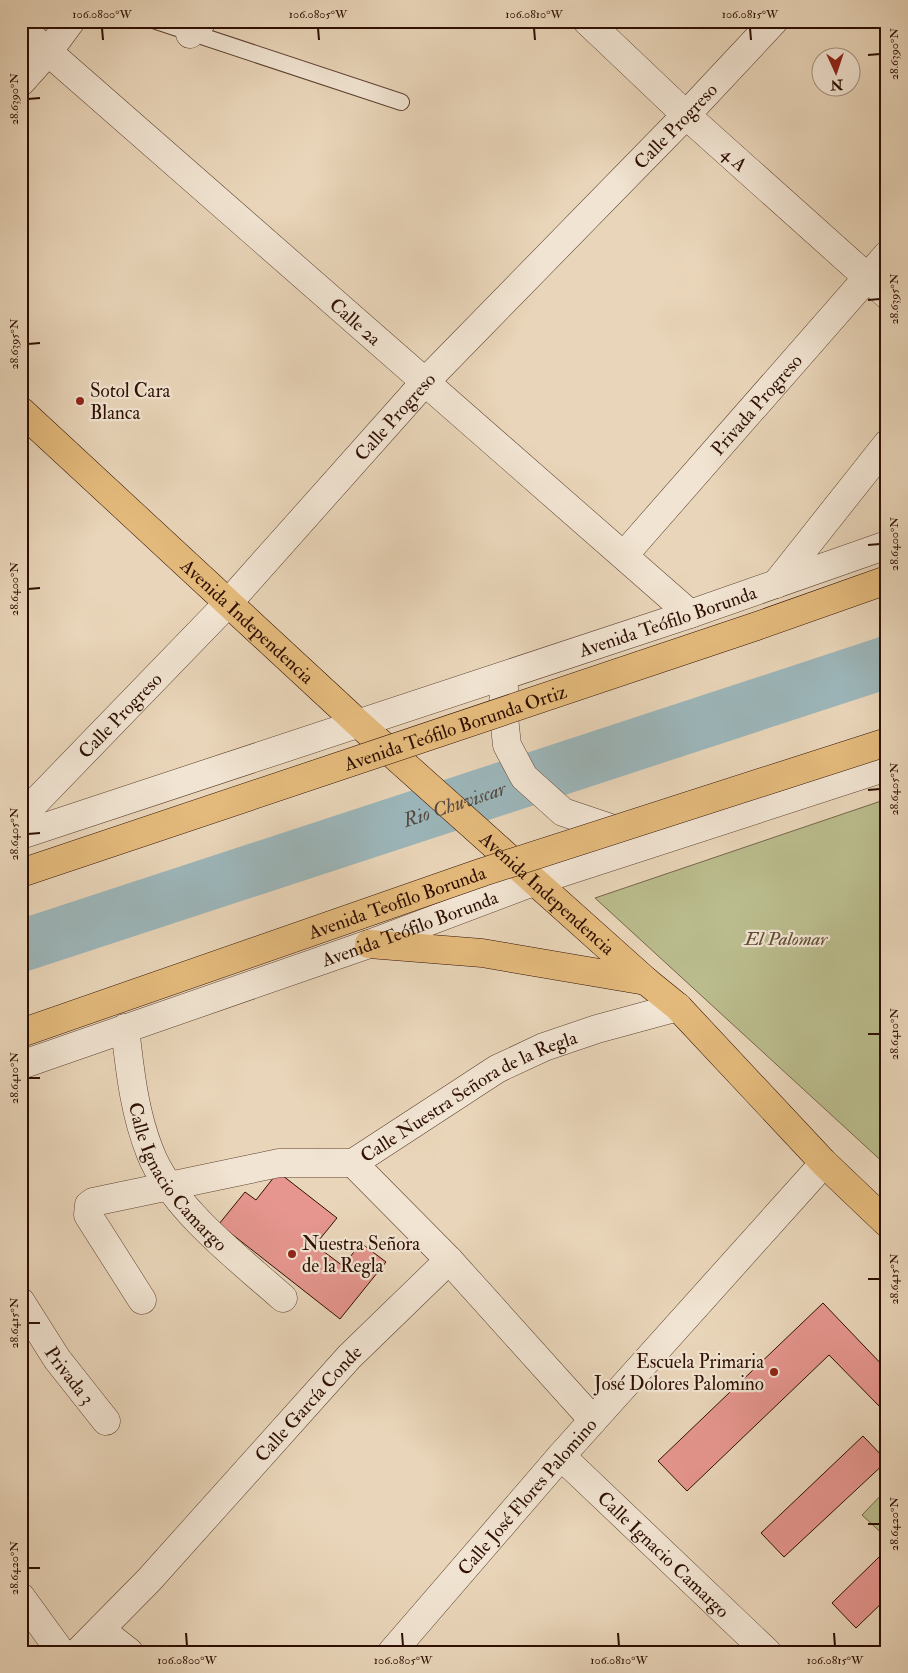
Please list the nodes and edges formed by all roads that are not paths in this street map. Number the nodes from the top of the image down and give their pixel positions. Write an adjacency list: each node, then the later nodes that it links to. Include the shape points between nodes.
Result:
1 (71, 21): 7 (street)
2 (156, 21): 5 (lane)
3 (587, 21): 10 (street, 4 A)
4 (774, 21): 10 (street, Calle Progreso)
5 (196, 27): 9 (lane)
6 (21, 28): 7 (street, Calle 2a)
7 (48, 52): 8 (street); 13 (street, Calle 2a)
8 (21, 82)
9 (401, 102)
10 (686, 115): 12 (street, 4 A); 13 (street, Calle Progreso)
11 (887, 255): 12 (street, Privada Progreso)
12 (878, 286): 17 (street, Privada Progreso)
13 (424, 383): 17 (street, Calle 2a); 20 (street, Calle Progreso)
14 (21, 410): 20 (main road, Avenida Independencia)
15 (887, 444): 19 (street)
16 (887, 545): 19 (street, Avenida Teófilo Borunda)
17 (625, 554): 21 (street, Calle 2a)
18 (887, 580): 29 (main road, Avenida Teófilo Borunda Ortiz, bridge)
19 (776, 584): 21 (street, Avenida Teófilo Borunda)
20 (229, 602): 23 (main road, Avenida Independencia); 26 (street, Calle Progreso)
21 (690, 614): 22 (street, Avenida Teófilo Borunda)
22 (504, 674): 23 (street, Avenida Teófilo Borunda); 28 (street, via 507,745 524,777 563,812 620,832)
23 (360, 724): 27 (street, Avenida Teófilo Borunda); 30 (main road, Avenida Independencia)
24 (887, 742): 35 (main road, Avenida Teofilo Borunda, bridge, via 484,872)
25 (887, 767): 28 (street, Avenida Teófilo Borunda)
26 (21, 817)
27 (21, 835)
28 (658, 840): 30 (street, Avenida Teófilo Borunda)
29 (21, 873)
30 (536, 881): 31 (street, Avenida Teófilo Borunda); 32 (main road, Avenida Independencia)
31 (369, 944): 32 (main road, via 482,953); 34 (street, Avenida Teófilo Borunda)
32 (646, 981): 33 (main road, Avenida Independencia)
33 (678, 1007): 37 (street, Calle Nuestra Señora de la Regla, via 597,1029 497,1069); 38 (main road, Avenida Independencia)
34 (125, 1028): 36 (street, Avenida Teófilo Borunda); 39 (street, Calle Ignacio Camargo, via 138,1115 150,1153)
35 (21, 1033)
36 (21, 1065)
37 (353, 1163): 39 (street, Calle Nuestra Señora de la Regla, via 279,1163); 41 (street)
38 (824, 1163): 40 (main road, Avenida Independencia); 45 (street, Calle José Flores Palomino)
39 (168, 1187): 42 (street, Calle Ignacio Camargo, via 211,1234); 43 (street, Calle Nuestra Señora de la Regla, via 93,1202 88,1209 88,1215)
40 (887, 1223)
41 (449, 1260): 45 (street); 49 (street, Calle García Conde, via 349,1358)
42 (283, 1298)
43 (142, 1300)
44 (21, 1302): 46 (street, Privada 3, via 56,1359)
45 (593, 1420): 47 (street, Calle José Flores Palomino)
46 (106, 1421)
47 (561, 1456): 53 (street, Calle José Flores Palomino); 54 (street, Calle Ignacio Camargo)
48 (21, 1597): 50 (street)
49 (102, 1630): 51 (street, Calle García Conde); 52 (street)
50 (61, 1652)
51 (78, 1652)
52 (129, 1652)
53 (393, 1652)
54 (767, 1652)

